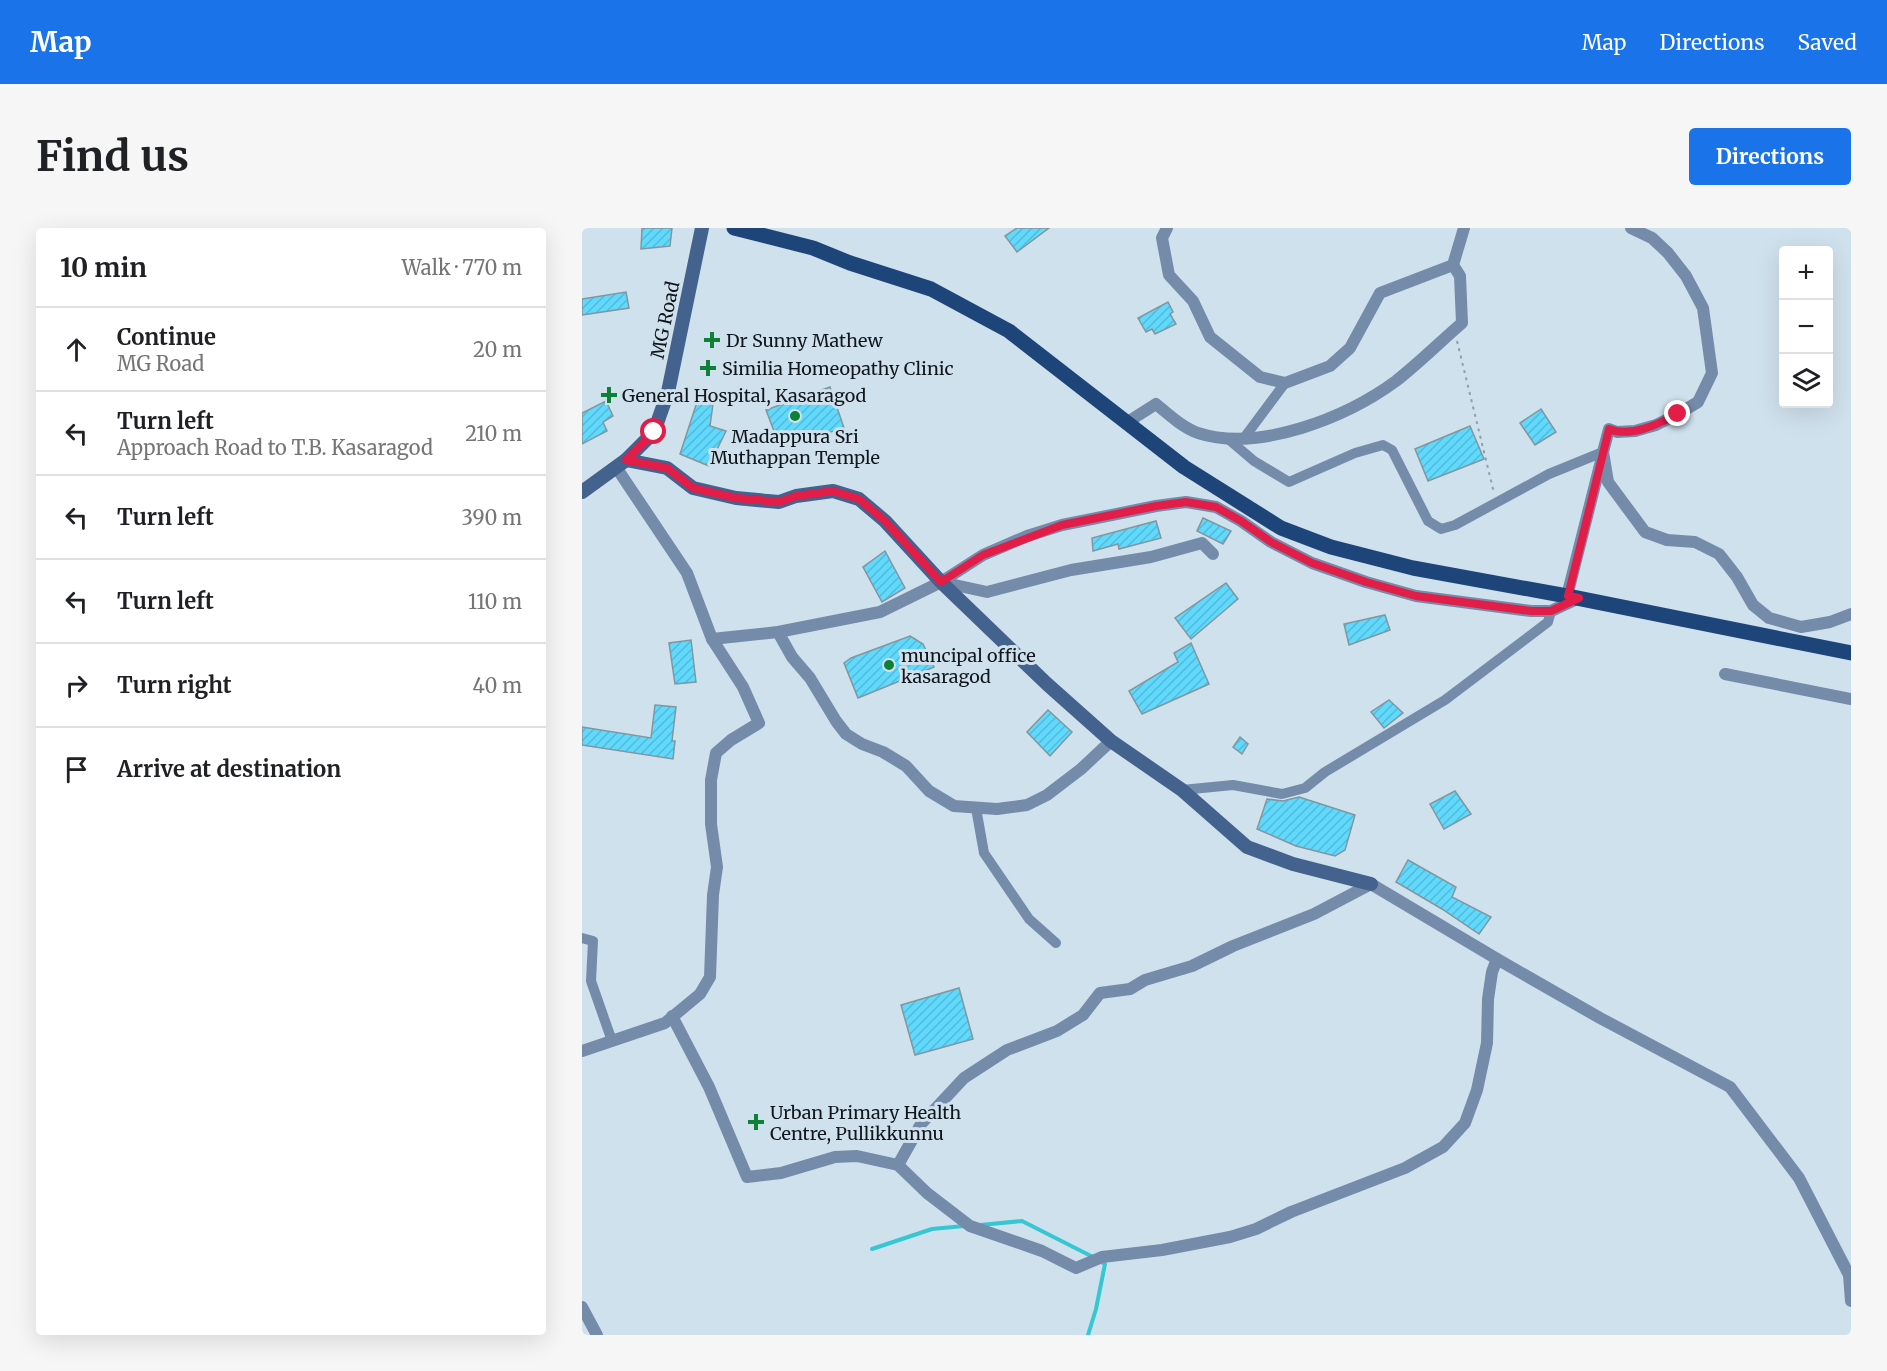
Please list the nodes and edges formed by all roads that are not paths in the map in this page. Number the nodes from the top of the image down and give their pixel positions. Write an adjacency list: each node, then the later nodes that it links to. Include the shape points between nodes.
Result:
1 (702, 228): 12 (main road, MG Road, via 668,392 654,432)
2 (734, 228): 8 (main road, via 813,248 932,289 1009,331)
3 (1167, 228): 7 (street, via 1162,238 1169,275 1193,301 1210,337 1260,377)
4 (1464, 228): 6 (street)
5 (1632, 228): 11 (street, via 1652,238 1668,253 1690,284 1703,308 1712,373 1698,402 1656,425 1617,432 1609,429)
6 (1453, 265): 7 (street, via 1380,293 1350,348 1330,366); 10 (street, via 1460,276 1462,324 1397,380 1370,398 1305,427 1268,437)
7 (1285, 383): 10 (street)
8 (1126, 423): 9 (street, via 1156,404 1197,432); 16 (main road, via 1184,467 1281,528 1331,547 1413,568)
9 (1227, 438): 10 (street); 11 (street, via 1254,461 1289,482 1383,445 1392,450 1428,521 1441,529 1549,474)
10 (1244, 438)
11 (1603, 452): 16 (street); 18 (street, via 1608,482 1645,532 1666,540 1695,542 1719,554 1753,605 1769,618 1802,627)
12 (621, 464): 13 (main road, MG Road); 15 (main road, via 667,468 693,488 736,498 779,502 833,491 859,499 885,521); 20 (street, via 687,573)
13 (582, 492)
14 (1213, 554): 15 (street, via 1202,543 987,592)
15 (941, 582): 17 (street, via 983,555 1053,528 1186,502 1216,507 1312,563 1366,582 1416,596); 19 (street, via 880,612); 24 (main road)
16 (1573, 597): 17 (street); 21 (main road)
17 (1551, 611): 25 (street, via 1548,622 1445,700 1305,788 1282,794 1233,785)
18 (1851, 614)
19 (778, 632): 20 (street); 26 (street, via 846,734 906,766 929,791 954,806)
20 (712, 639): 31 (street, via 743,687 759,723 716,753 711,780 711,824 717,867 710,976 699,994)
21 (1851, 653)
22 (1725, 674): 23 (street)
23 (1851, 699)
24 (1111, 741): 25 (main road); 26 (street, via 1047,795 1027,805)
25 (1182, 790): 27 (main road, via 1246,847)
26 (976, 808): 29 (street, via 984,853 1029,919)
27 (1371, 884): 30 (street); 34 (street, via 1314,914 1192,966 1145,980 1130,989 1100,993 1083,1016 1057,1031 1007,1050 964,1078 921,1124)
28 (582, 938): 32 (street, via 593,941 591,981)
29 (1056, 943)
30 (1497, 959): 34 (street, via 1492,972 1480,1078 1465,1123 1443,1148 1406,1168 1256,1229 1180,1247 1102,1257 1076,1268 1042,1251 970,1226); 35 (street, via 1730,1087 1799,1178 1849,1275)
31 (672, 1016): 32 (street, via 665,1023); 34 (street, via 709,1087 747,1178 781,1173 835,1157 857,1156)
32 (612, 1041): 33 (street)
33 (582, 1051)
34 (898, 1165)
35 (1851, 1301)
36 (582, 1307): 37 (street)
37 (597, 1335)

